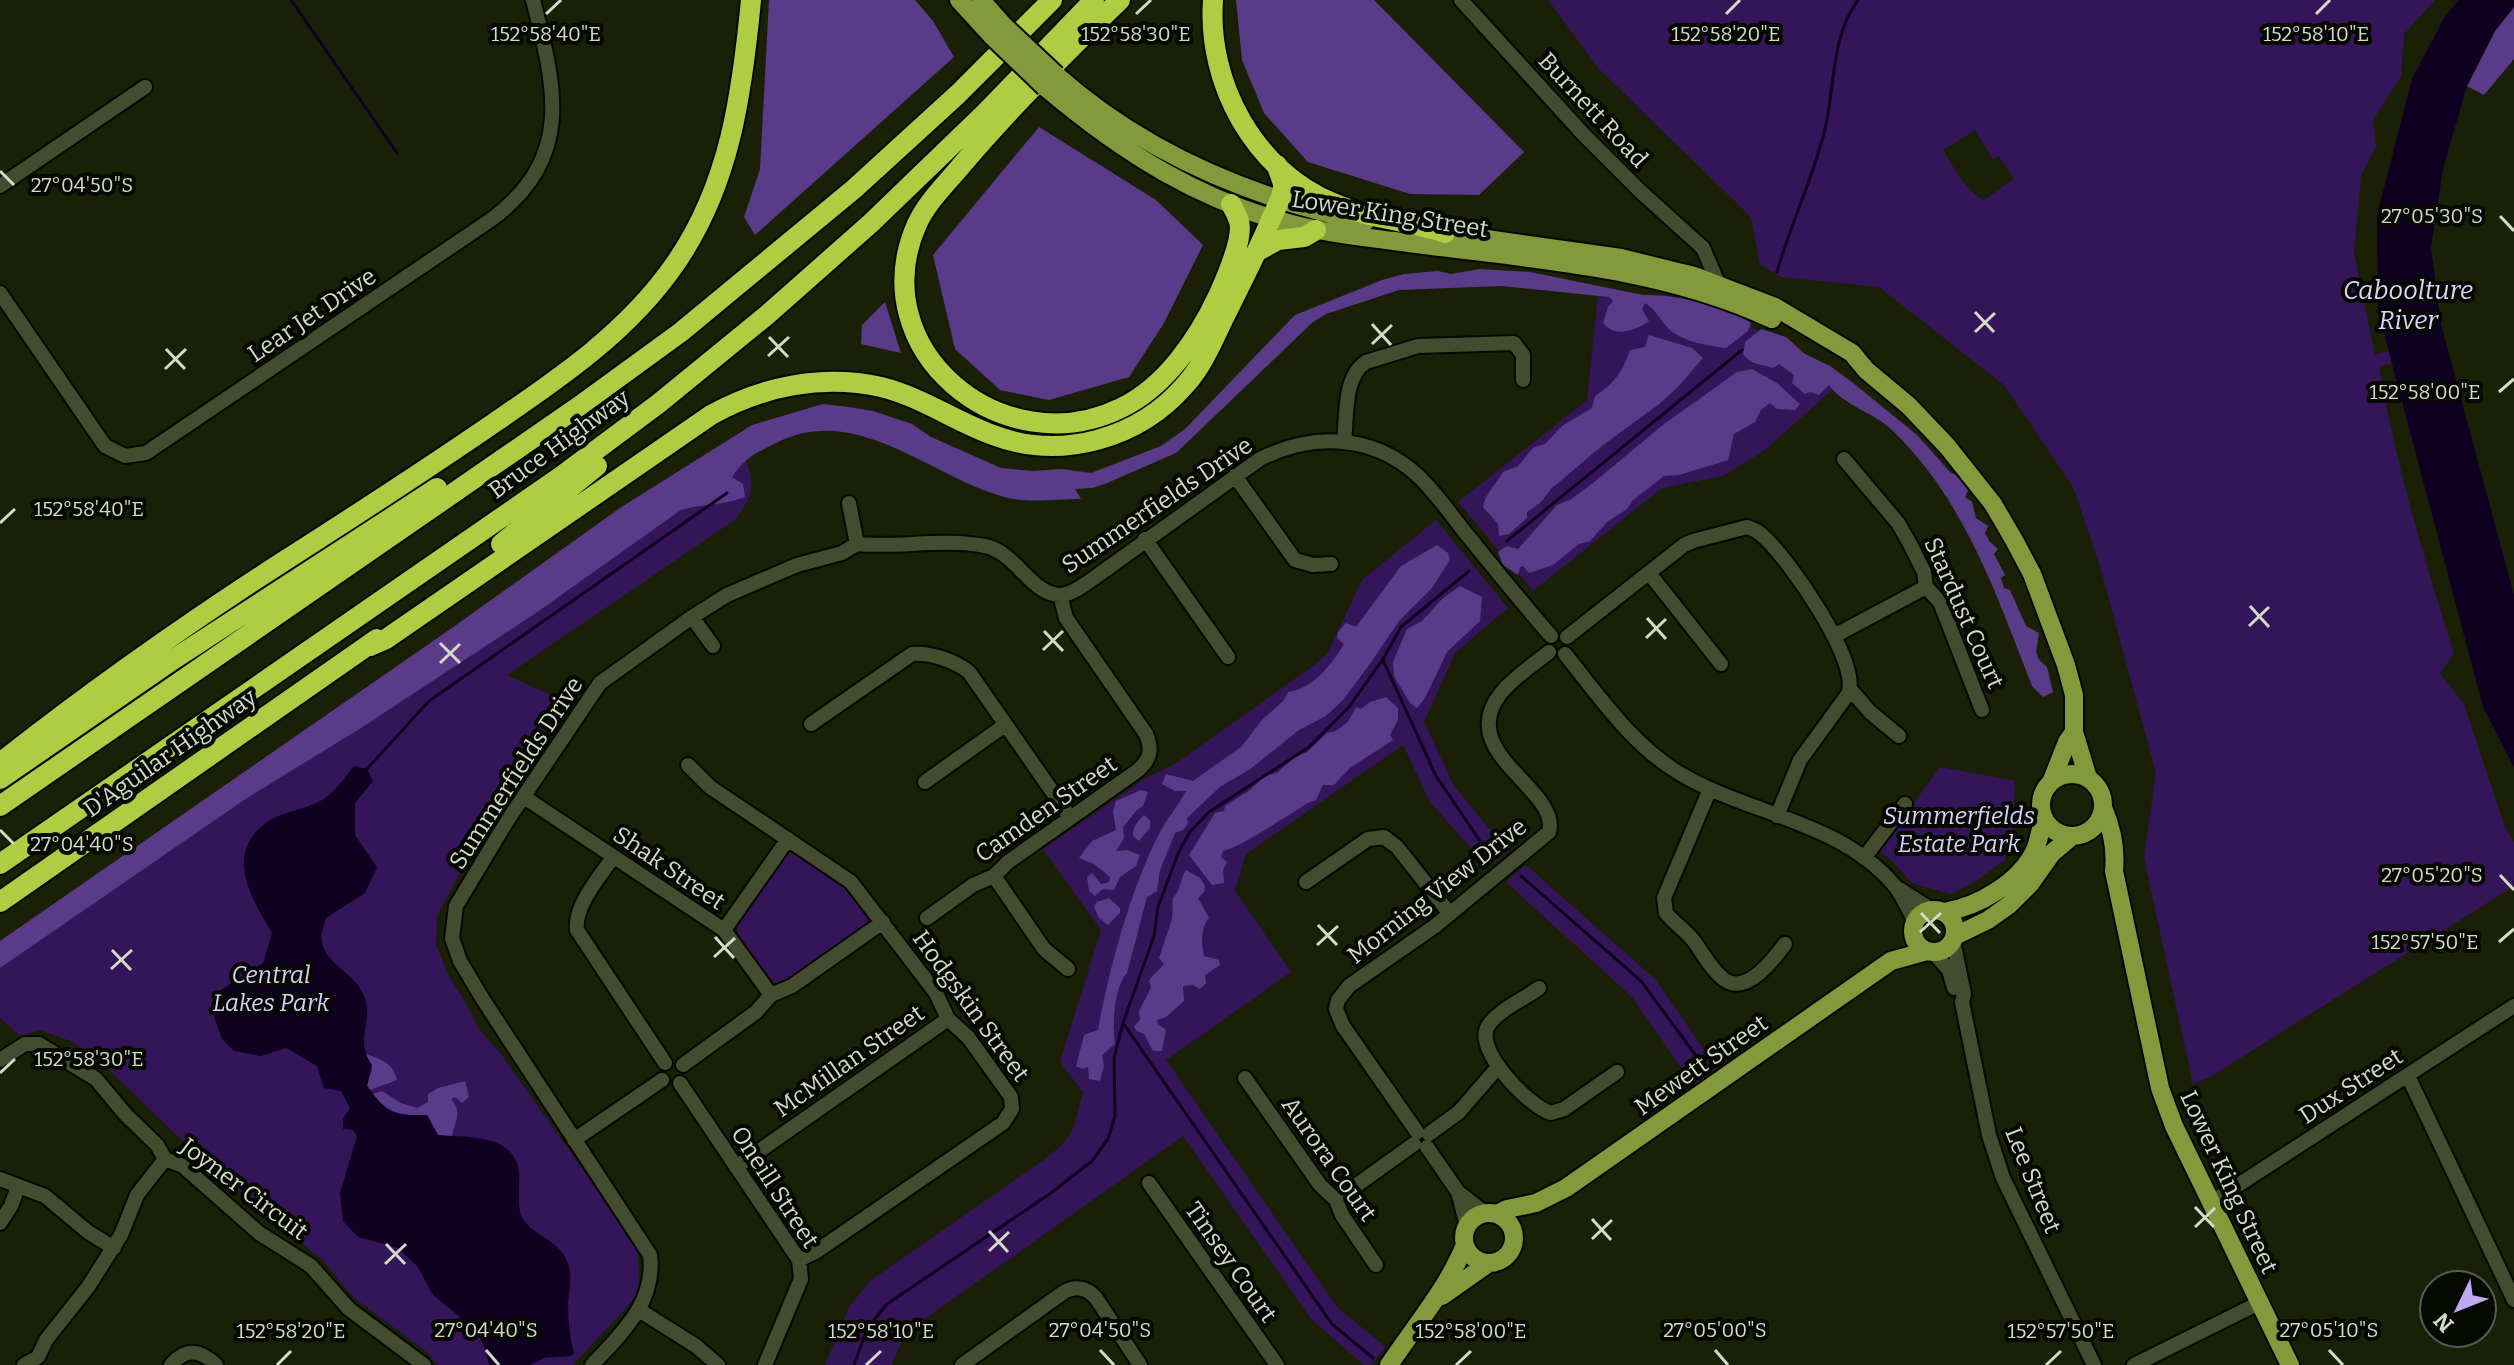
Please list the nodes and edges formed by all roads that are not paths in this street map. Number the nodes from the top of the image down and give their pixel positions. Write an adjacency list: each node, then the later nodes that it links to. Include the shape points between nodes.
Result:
1 (533, 0): 23 (street, Lear Jet Drive, via 551,70 553,112 544,152 521,192 492,219 146,453 125,456 105,446)
2 (751, 0): 53 (highway, via 739,105 720,176 675,265 627,321 530,398 200,617)
3 (959, 0): 10 (main road, Lower King Street)
4 (981, 0): 10 (main road, Lower King Street)
5 (1052, 0): 25 (highway, Bruce Highway, via 813,225)
6 (1094, 0): 26 (highway, Bruce Highway, via 871,223 767,315)
7 (1120, 0): 15 (highway, via 978,146 925,210 905,271 909,309 920,341 954,387 1006,417 1060,424 1107,415 1148,391 1205,322 1237,243 1239,224)
8 (1213, 0): 13 (highway, via 1214,46 1225,88 1246,129)
9 (1461, 0): 19 (street, Burnett Road, via 1584,135)
10 (998, 30): 11 (main road, Lower King Street, bridge)
11 (1050, 81): 15 (main road, Lower King Street, via 1140,160); 16 (main road, Lower King Street, via 1163,150)
12 (145, 87): 14 (street)
13 (1277, 165): 16 (highway, via 1284,184); 18 (highway, via 1332,203)
14 (0, 186)
15 (1231, 204): 16 (main road, Lower King Street)
16 (1276, 209): 17 (main road, Lower King Street); 18 (main road, Lower King Street); 20 (highway)
17 (1316, 230): 20 (highway); 22 (main road, Lower King Street)
18 (1445, 233): 21 (main road, Lower King Street, via 1621,258)
19 (1699, 244): 21 (street); 22 (street, Burnett Road)
20 (1258, 251): 41 (highway, via 1193,376 1160,409 1113,436 1070,445 1025,444 878,387 834,382 775,389 711,415)
21 (1694, 276): 22 (main road, Lower King Street)
22 (1712, 288): 51 (main road, Lower King Street, via 1866,370 1947,446 1993,504 2032,574 2071,681)
23 (0, 293)
24 (1523, 380): 27 (street, via 1523,355 1514,343 1418,346 1366,362 1351,381)
25 (578, 407): 56 (highway, via 549,414); 62 (highway, Bruce Highway)
26 (612, 439): 41 (highway, via 601,462); 71 (highway, Bruce Highway)
27 (1344, 442): 29 (street, Summerfields Drive, via 1311,441 1281,449); 38 (street, Summerfields Drive, via 1385,454 1415,474)
28 (1844, 459): 35 (street, Stardust Court, via 1898,523)
29 (1235, 476): 31 (street, Summerfields Drive); 33 (street, via 1295,560)
30 (849, 503): 32 (street)
31 (1145, 539): 36 (street, Summerfields Drive, via 1094,578); 45 (street)
32 (857, 544): 36 (street, Summerfields Drive, via 984,546 1005,554 1041,588); 37 (street, Summerfields Drive, via 749,584)
33 (1331, 564)
34 (1649, 573): 39 (street, via 1693,541 1747,527 1763,535 1787,563); 40 (street); 46 (street)
35 (1926, 587): 39 (street); 48 (street, Stardust Court, via 1940,602)
36 (1060, 595): 65 (street, Camden Street, via 1066,618 1151,749 1137,771)
37 (692, 617): 42 (street); 60 (street, Summerfields Drive, via 600,683)
38 (1551, 636): 40 (street); 43 (street)
39 (1834, 636): 47 (street, via 1851,676)
40 (1567, 637): 44 (street)
41 (370, 646): 76 (highway, D'Aguilar Highway)
42 (713, 646)
43 (1549, 652): 44 (street); 78 (street, Morning View Drive, via 1501,693 1489,729 1497,751 1547,812 1549,832)
44 (1565, 654): 59 (street, via 1646,748 1676,772)
45 (1228, 657)
46 (1721, 664)
47 (1851, 690): 52 (street); 64 (street, via 1800,760)
48 (1982, 710)
49 (811, 724): 50 (street, via 917,653 969,672)
50 (1005, 725): 58 (street); 65 (street)
51 (2074, 732): 55 (main road, Lower King Street); 57 (main road, Lower King Street)
52 (1899, 736)
53 (0, 763)
54 (688, 765): 68 (street, Hodgskin Street, via 710,787)
55 (2088, 778): 57 (main road, via 2070,774); 63 (main road, via 2101,791)
56 (0, 779)
57 (2052, 780): 66 (main road, via 2041,803)
58 (925, 782)
59 (1710, 789): 64 (street); 84 (street, via 1664,898 1666,913 1731,983 1763,970)
60 (524, 797): 69 (street, Shak Street); 103 (street, Summerfields Drive, via 456,906 452,938 460,961)
61 (1905, 804): 70 (street)
62 (0, 806)
63 (2104, 810): 67 (main road, via 2092,830); 72 (main road, Lower King Street)
64 (1777, 816): 70 (street)
65 (1070, 817): 73 (street, Camden Street)
66 (2044, 819): 67 (main road, via 2055,832); 77 (main road, via 2022,869 1980,901)
67 (2075, 836): 72 (main road, via 2100,848); 83 (main road, via 2052,853 2009,905)
68 (788, 839): 80 (street, Hodgskin Street, via 851,882); 82 (street)
69 (613, 857): 82 (street, Shak Street); 94 (street, via 582,906 577,930)
70 (1864, 858): 75 (street)
71 (0, 864)
72 (2114, 871): 111 (main road, Lower King Street, via 2160,1088)
73 (994, 876): 79 (street, Camden Street); 87 (street, via 1044,949)
74 (1306, 882): 78 (street, via 1368,839 1384,837)
75 (1895, 887): 77 (street); 81 (street)
76 (0, 902)
77 (1938, 911): 81 (main road, via 1922,913); 83 (main road, via 1952,920)
78 (1450, 914): 102 (street, Morning View Drive, via 1349,986 1336,1009)
79 (927, 918)
80 (883, 922): 89 (street); 92 (street, Hodgskin Street, via 936,993)
81 (1914, 927): 85 (main road, via 1916,941); 86 (main road, Mewett Street)
82 (724, 930): 89 (street, Shak Street)
83 (1954, 939): 85 (main road, via 1944,949); 90 (street, Lee Street)
84 (1785, 944)
85 (1930, 951): 86 (main road, Mewett Street); 90 (street, Lee Street, via 1949,970)
86 (1891, 961): 112 (main road, Mewett Street, via 1566,1188)
87 (1068, 969)
88 (1539, 988): 96 (street, via 1486,1028)
89 (771, 995): 95 (street)
90 (1962, 1002): 137 (street, Lee Street, via 2003,1178)
91 (2514, 1006): 98 (street, Dux Street)
92 (948, 1019): 105 (street, McMillan Street); 118 (street, Hodgskin Street, via 1009,1090 1009,1116)
93 (0, 1060): 104 (street, Joyner Circuit, via 25,1044 44,1046 102,1084)
94 (665, 1063): 95 (street); 100 (street)
95 (683, 1065): 101 (street)
96 (1498, 1067): 97 (street, via 1551,1113); 102 (street, via 1459,1112)
97 (1617, 1072)
98 (2408, 1076): 111 (street, Dux Street); 121 (street)
99 (1245, 1078): 110 (street, Aurora Court)
100 (662, 1080): 101 (street); 103 (street)
101 (680, 1083): 105 (street, Oneill Street)
102 (1422, 1139): 109 (street, Morning View Drive); 110 (street)
103 (574, 1140): 124 (street, Summerfields Drive, via 650,1255 648,1291)
104 (165, 1159): 117 (street, via 137,1195); 129 (street, Joyner Circuit, via 183,1166 259,1233 311,1266 349,1309)
105 (736, 1167): 118 (street, Oneill Street)
106 (0, 1179): 108 (street)
107 (1149, 1183): 135 (street, Tinsey Court)
108 (18, 1187): 114 (street); 117 (street, via 45,1196)
109 (1458, 1192): 113 (street, Morning View Drive); 116 (street, Morning View Drive)
110 (1336, 1200): 120 (street, Aurora Court)
111 (2212, 1202): 123 (main road, Lower King Street)
112 (1536, 1203): 113 (main road, Mewett Street); 115 (main road, Mewett Street)
113 (1491, 1214): 115 (main road, via 1509,1222); 116 (main road, via 1471,1220)
114 (0, 1223)
115 (1514, 1235): 119 (main road, via 1509,1254)
116 (1466, 1236): 119 (main road, via 1474,1258); 122 (main road, via 1459,1261)
117 (114, 1248): 125 (street, via 46,1340)
118 (799, 1260): 132 (street, Oneill Street, via 801,1279)
119 (1489, 1263): 122 (main road)
120 (1376, 1265)
121 (2514, 1300)
122 (1433, 1303): 136 (main road)
123 (2259, 1303): 138 (street); 139 (main road, Lower King Street)
124 (639, 1310): 130 (street, Summerfields Drive); 131 (street)
125 (41, 1361): 126 (street)
126 (24, 1365)
127 (171, 1365): 128 (street, via 190,1351)
128 (216, 1365)
129 (424, 1365)
130 (592, 1365)
131 (718, 1365)
132 (765, 1365)
133 (962, 1365): 134 (street, via 1078,1287 1096,1298)
134 (1140, 1365)
135 (1277, 1365)
136 (1389, 1365)
137 (2094, 1365)
138 (2134, 1365)
139 (2290, 1365)

